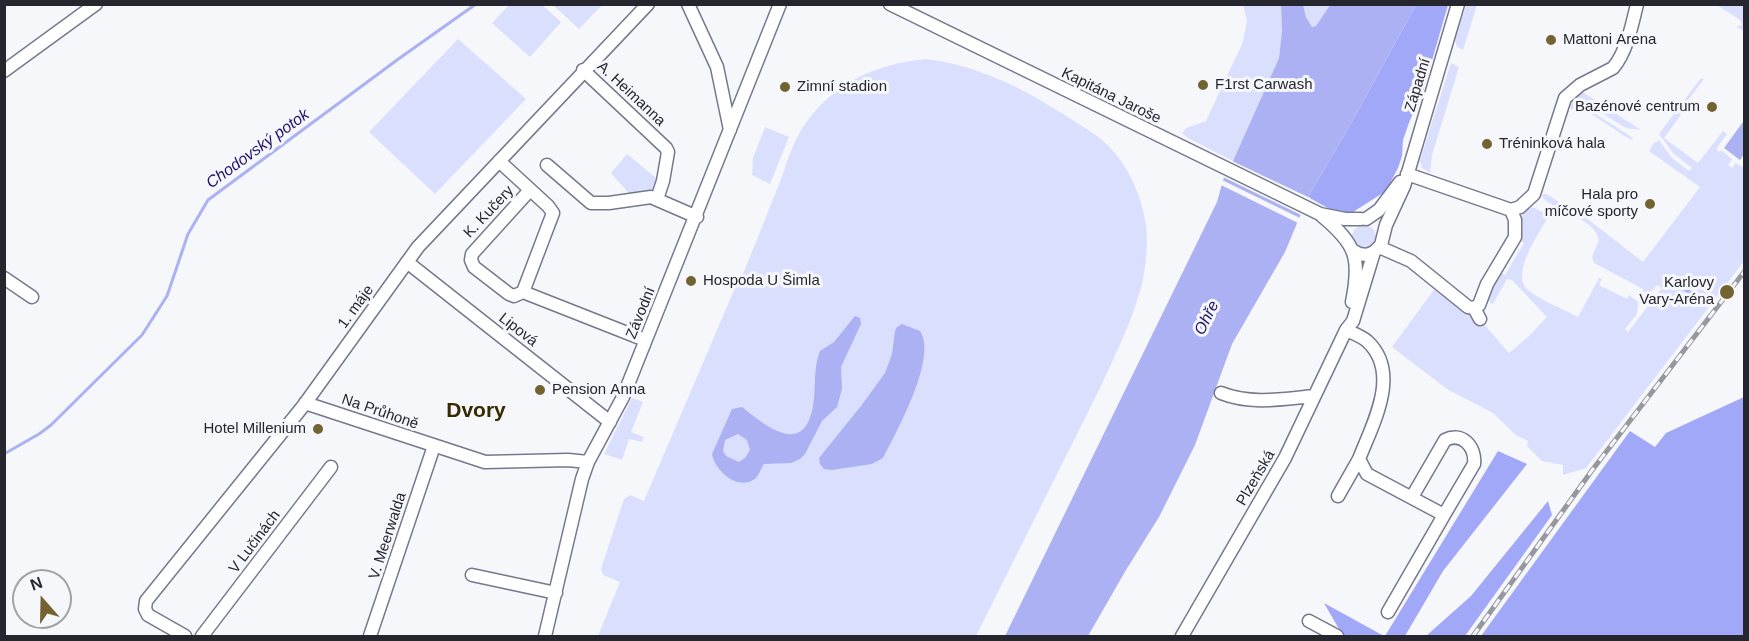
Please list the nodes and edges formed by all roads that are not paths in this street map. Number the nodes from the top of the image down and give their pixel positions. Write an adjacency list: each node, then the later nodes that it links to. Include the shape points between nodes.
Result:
1 (96, 4): 9 (street)
2 (648, 4): 8 (street, 1. máje)
3 (688, 4): 10 (street, via 717,67)
4 (780, 4): 10 (street, Závodní)
5 (890, 4): 17 (street, Kapitána Jaroše)
6 (1458, 4): 13 (street, Západní)
7 (1637, 4): 16 (street, via 1623,54 1613,68 1568,94 1534,194)
8 (583, 70): 11 (street, 1. máje); 15 (street, A. Heimanna, via 666,148)
9 (4, 71)
10 (730, 131): 18 (street, Závodní)
11 (499, 160): 14 (street, K. Kučery); 23 (street, 1. máje)
12 (547, 165): 15 (street, via 591,203)
13 (1407, 174): 16 (street); 19 (street, Západní, via 1379,210); 20 (street, Západní)
14 (530, 190): 25 (street, K. Kučery, via 553,213); 25 (street, K. Kučery, via 472,254 471,260 474,267 509,294)
15 (657, 199): 18 (street)
16 (1511, 210): 22 (street, via 1515,237 1487,284 1477,314 1411,261)
17 (1320, 214): 19 (street, Kapitána Jaroše); 21 (street, Kapitána Jaroše, via 1342,232)
18 (697, 217): 28 (street, Závodní)
19 (1363, 219): 20 (street, via 1376,223); 21 (street, via 1350,227)
20 (1383, 234): 22 (street)
21 (1349, 245): 22 (street, via 1361,255); 27 (street, Plzeňská, via 1357,277)
22 (1377, 250): 27 (street, Plzeňská, via 1353,321)
23 (407, 262): 31 (street, 1. máje); 32 (street, Lipová)
24 (4, 278): 26 (street)
25 (523, 292): 28 (street, K. Kučery)
26 (32, 297)
27 (1346, 330): 30 (street, Plzeňská); 34 (street, via 1370,345 1381,362 1383,381 1378,411)
28 (645, 340): 32 (street, Závodní)
29 (1221, 393): 30 (street, via 1247,400)
30 (1314, 396): 48 (street, Plzeňská, via 1285,458)
31 (305, 403): 33 (street, Na Průhoně); 44 (street, 1. máje, via 146,601 148,615)
32 (610, 422): 35 (street, Závodní)
33 (434, 446): 35 (street, Na Průhoně, via 484,462); 46 (street, V. Meerwalda)
34 (1359, 459): 37 (street); 38 (street, via 1367,474)
35 (588, 462): 41 (street, Závodní)
36 (331, 467): 45 (street, V Lučinách)
37 (1338, 496)
38 (1412, 497): 39 (street); 39 (street, via 1445,440 1462,439 1473,449 1474,464)
39 (1444, 515): 42 (street)
40 (472, 575): 41 (street)
41 (556, 593): 47 (street, Závodní)
42 (1388, 612)
43 (1309, 621): 49 (street)
44 (185, 636)
45 (202, 636)
46 (370, 636)
47 (545, 636)
48 (1182, 636)
49 (1337, 636)

